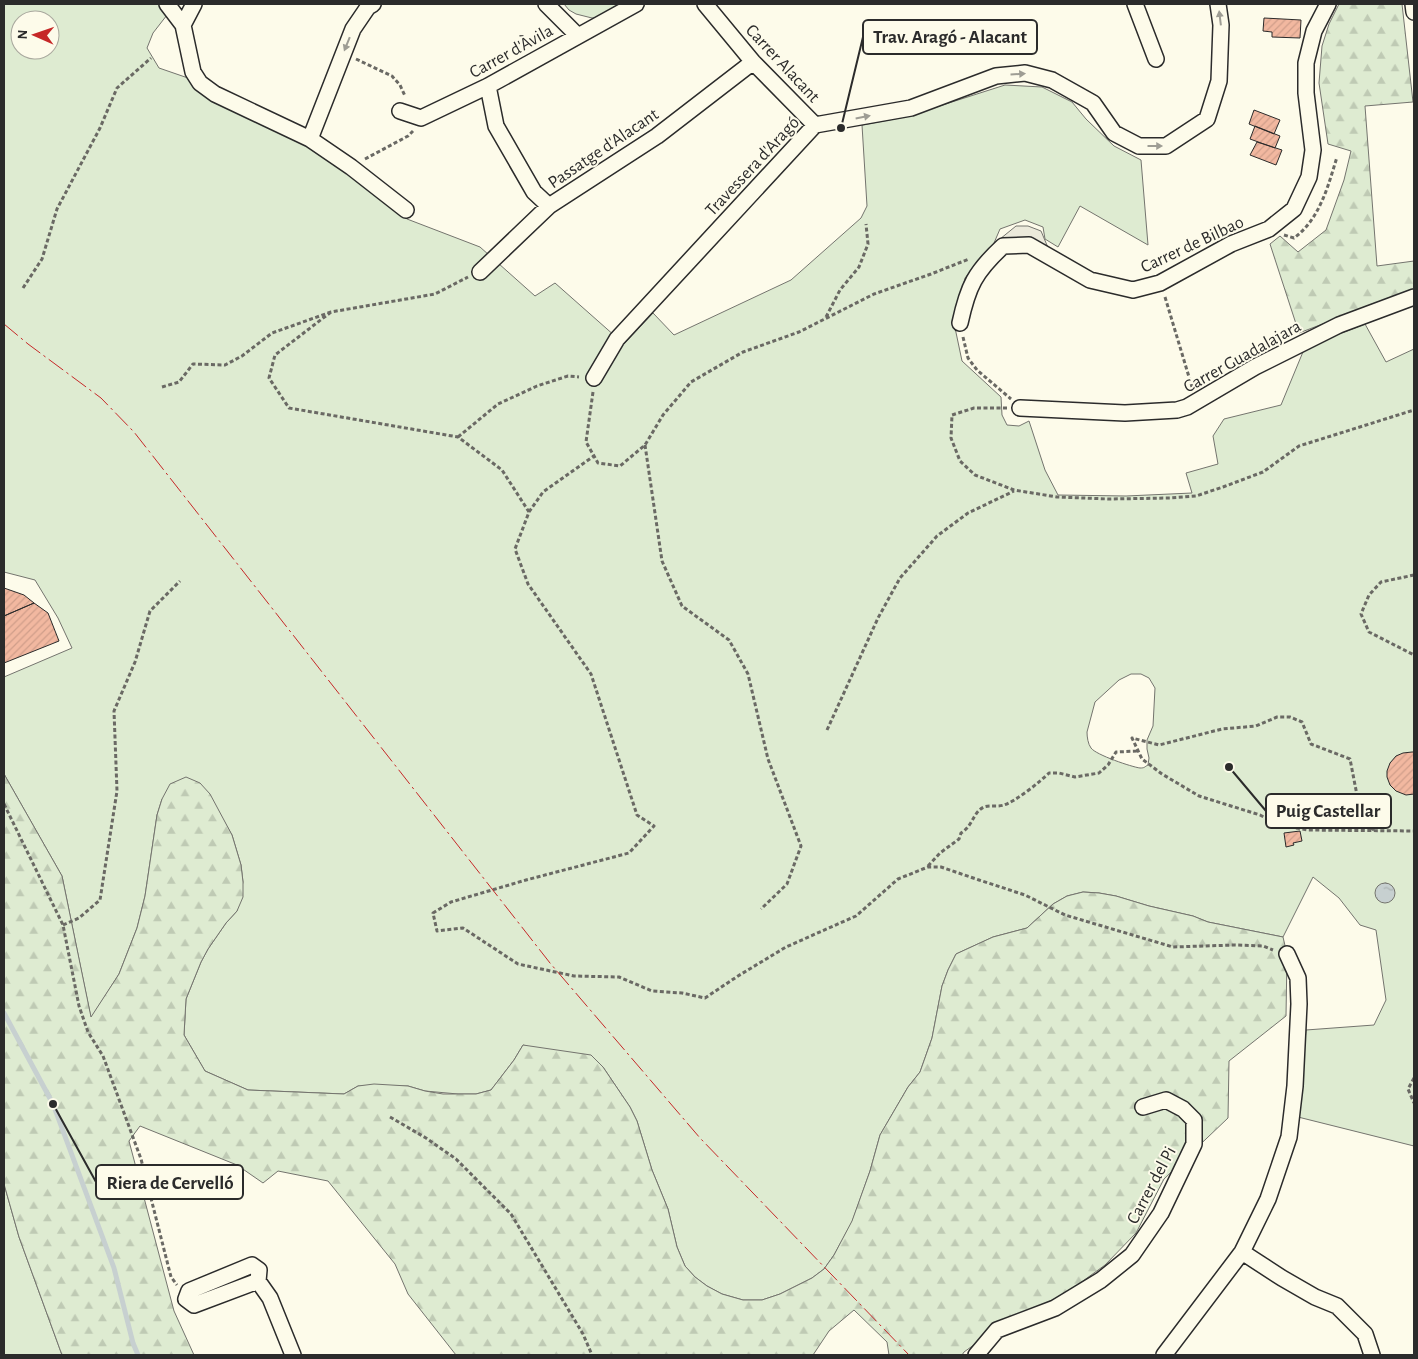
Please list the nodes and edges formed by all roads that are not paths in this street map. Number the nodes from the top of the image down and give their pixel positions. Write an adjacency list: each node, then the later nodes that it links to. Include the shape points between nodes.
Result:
1 (167, 4): 12 (street)
2 (194, 4): 12 (street)
3 (373, 4): 19 (street, one-way to 19, via 353,29)
4 (543, 4): 13 (street)
5 (636, 4): 13 (street, Carrer d'Àvila)
6 (705, 4): 15 (street, Carrer Alacant)
7 (1134, 4): 14 (street)
8 (1218, 4): 18 (street, Travessera d'Aragó, one-way to 8, via 911,108 996,76 1025,73 1052,80 1093,103 1114,133 1139,146 1166,146 1207,119 1219,81 1221,25)
9 (1328, 4): 24 (street, Carrer de Bilbao, via 1314,31 1306,63 1313,150 1309,177 1294,209 1270,229 1231,244 1160,283 1133,290 1090,280 1029,246 1002,246 975,276)
10 (1413, 4): 11 (street)
11 (1414, 12)
12 (183, 25): 19 (street, via 193,72 200,83 215,94)
13 (578, 36): 16 (street, Carrer d'Àvila)
14 (1156, 60)
15 (753, 62): 18 (street, Carrer Alacant); 20 (street, Passatge d'Alacant, via 657,136)
16 (488, 86): 17 (street, Carrer d'Àvila, via 422,118); 20 (street, via 496,126 534,192)
17 (400, 111)
18 (815, 125): 25 (street, Travessera d'Aragó, via 618,339)
19 (310, 139): 21 (street)
20 (549, 206): 22 (street, Passatge d'Alacant)
21 (406, 210)
22 (480, 272)
23 (1414, 298): 26 (street, Carrer Guadalajara, via 1339,325 1177,410 1125,412)
24 (960, 323)
25 (594, 378)
26 (1020, 408)
27 (1287, 954): 29 (street, via 1298,978 1299,1004 1289,1138 1268,1199)
28 (1143, 1107): 32 (street, Carrer del Pi, via 1166,1100 1183,1109 1194,1120 1194,1144 1161,1213 1132,1255 1101,1280 1055,1308 997,1330)
29 (1242, 1252): 33 (street); 34 (street, via 1315,1297 1337,1306 1365,1334)
30 (186, 1299): 31 (street, via 194,1305 258,1280 270,1298)
31 (293, 1355)
32 (976, 1355)
33 (1164, 1355)
34 (1372, 1355)

